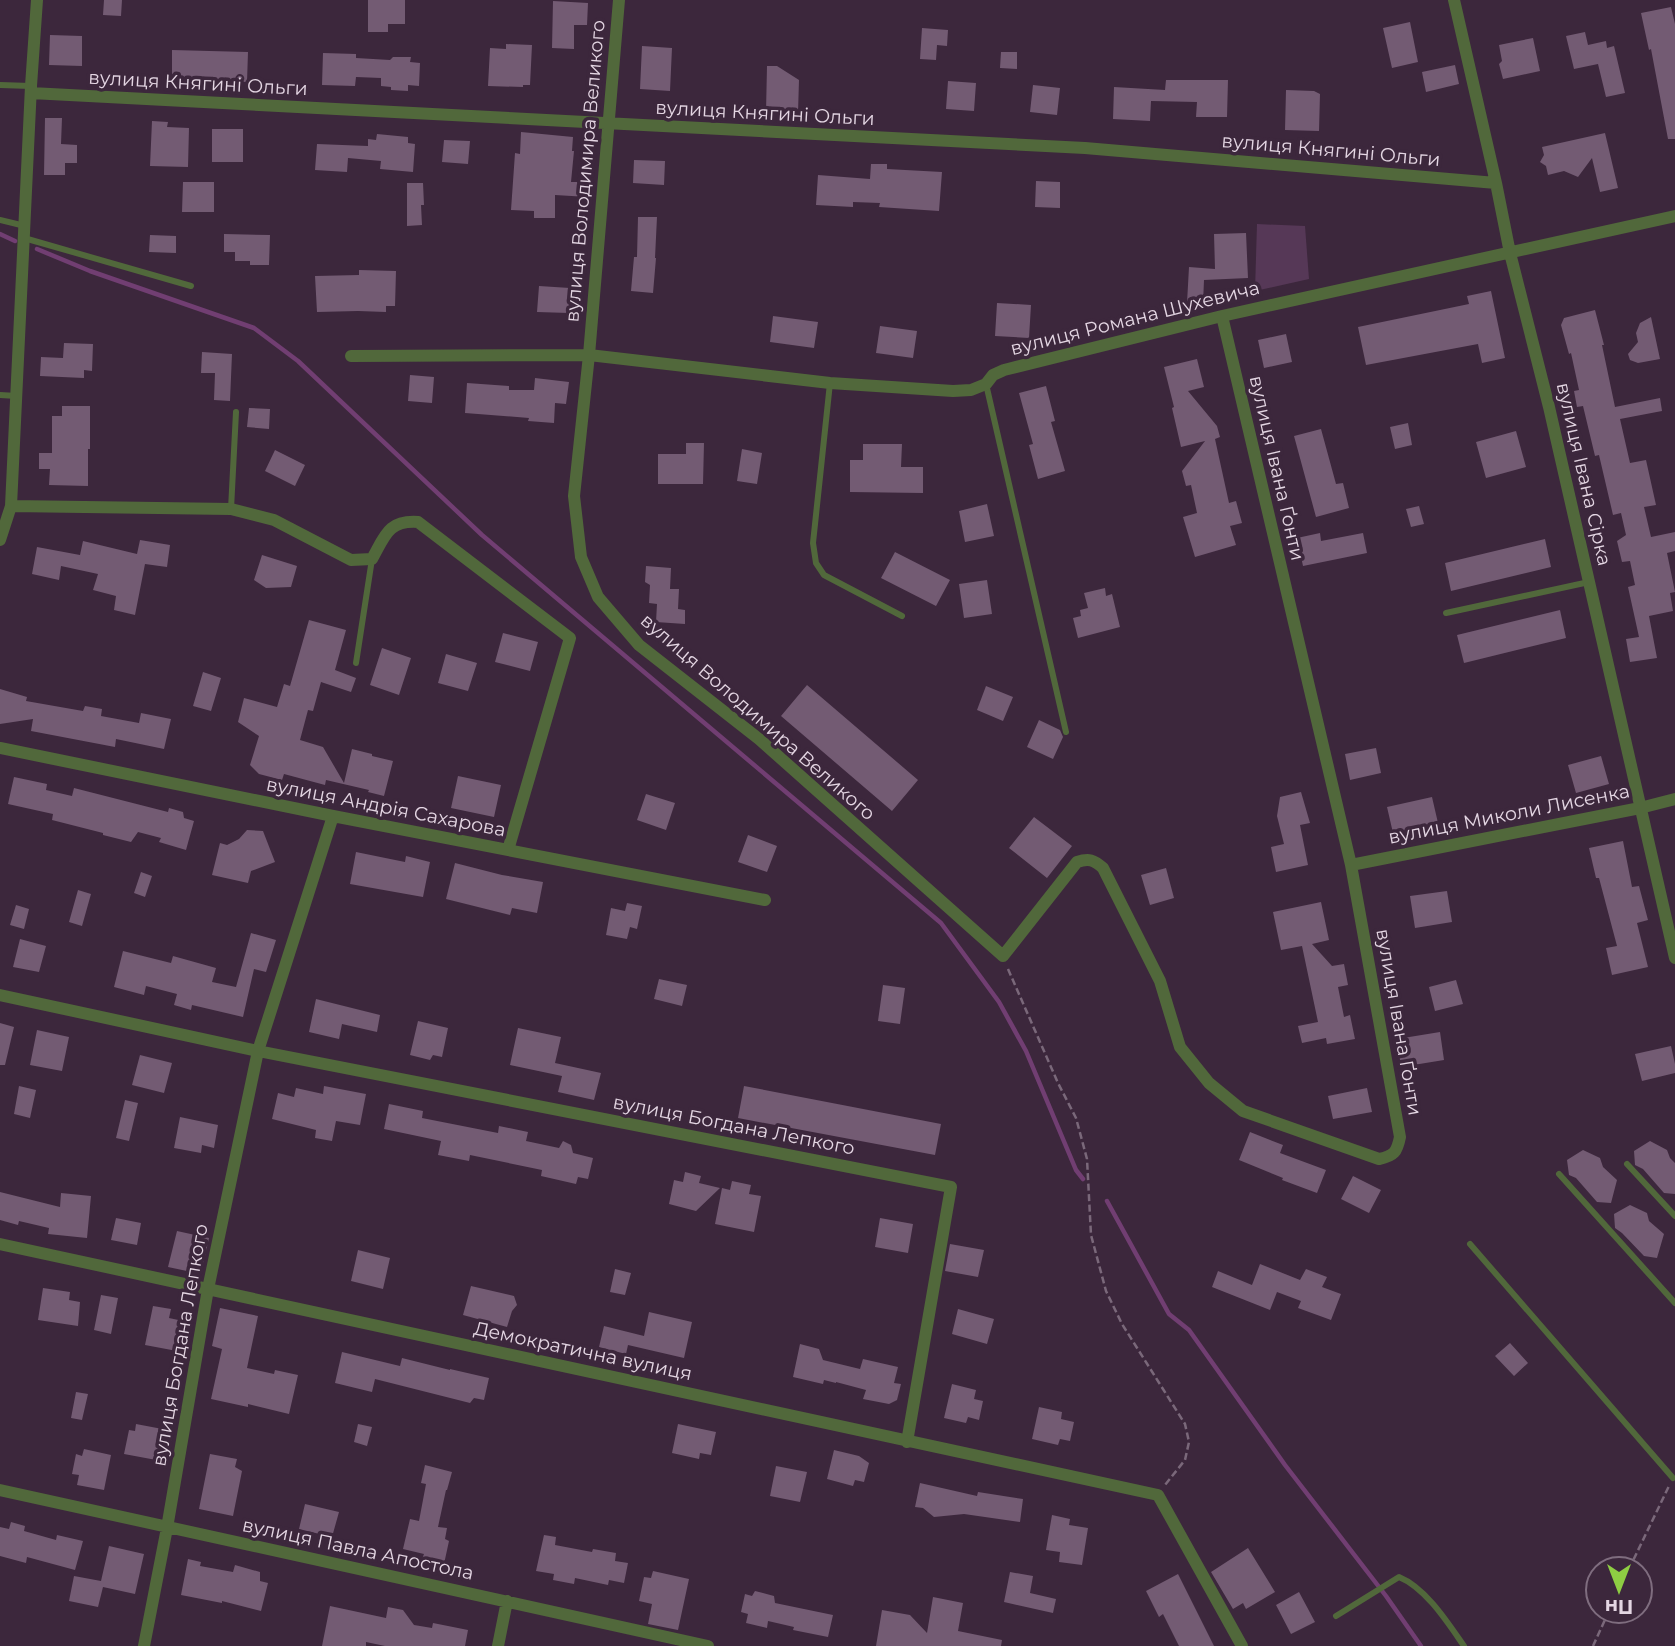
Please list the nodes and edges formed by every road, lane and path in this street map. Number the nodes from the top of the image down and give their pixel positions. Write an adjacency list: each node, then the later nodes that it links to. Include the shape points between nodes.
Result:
1 (37, 0): 5 (street)
2 (619, 0): 6 (street, вулиця Володимира Великого)
3 (1454, 0): 7 (street, вулиця Івана Сірка)
4 (0, 85): 5 (lane)
5 (31, 90): 6 (street, вулиця Княгині Ольги); 10 (street)
6 (610, 124): 7 (street, вулиця Княгині Ольги, via 1085,148); 14 (street, вулиця Володимира Великого)
7 (1496, 183): 11 (street, вулиця Івана Сірка)
8 (1675, 216): 11 (street, вулиця Романа Шухевича)
9 (0, 220): 10 (lane)
10 (24, 232): 12 (lane); 19 (street)
11 (1510, 253): 13 (street, вулиця Романа Шухевича); 25 (street, вулиця Івана Сірка)
12 (191, 286)
13 (1222, 316): 17 (street, вулиця Романа Шухевича, via 1004,370); 35 (street, вулиця Івана Ґонти)
14 (589, 355): 15 (street, вулиця Романа Шухевича); 16 (street, вулиця Романа Шухевича); 37 (street, вулиця Володимира Великого, via 574,496 581,557 598,597 639,645 759,740)
15 (351, 356)
16 (830, 383): 17 (street, вулиця Романа Шухевича, via 953,391); 27 (lane, via 813,543 816,563 824,575)
17 (986, 384): 29 (lane)
18 (0, 395): 19 (lane)
19 (17, 396): 21 (street)
20 (236, 412): 22 (lane)
21 (12, 506): 22 (street); 23 (street)
22 (232, 509): 24 (street, via 274,520 351,559)
23 (0, 540)
24 (372, 559): 28 (lane); 34 (street, via 390,528 403,521 418,522 570,638)
25 (1589, 582): 26 (lane); 32 (street, вулиця Івана Сірка)
26 (1446, 613)
27 (902, 615)
28 (356, 663)
29 (1066, 732)
30 (0, 748): 33 (street, вулиця Андрія Сахарова)
31 (1675, 799): 32 (street, вулиця Миколи Лисенка)
32 (1640, 808): 35 (street, вулиця Миколи Лисенка); 38 (street, вулиця Івана Сірка)
33 (333, 817): 34 (street, вулиця Андрія Сахарова); 40 (street, вулиця Богдана Лепкого)
34 (508, 850): 36 (street, вулиця Андрія Сахарова)
35 (1351, 865): 37 (street, вулиця Івана Ґонти, via 1400,1137 1398,1149 1389,1157 1379,1159 1243,1111 1209,1083 1180,1047 1160,981 1095,861 1077,862)
36 (765, 900)
37 (1003, 956): 51 (path, via 1076,1118 1087,1159 1091,1235 1107,1291 1122,1324 1185,1424 1189,1442 1185,1460)
38 (1675, 958)
39 (0, 995): 40 (street, вулиця Богдана Лепкого)
40 (258, 1051): 46 (street, вулиця Богдана Лепкого); 48 (street, вулиця Богдана Лепкого, via 951,1188)
41 (1627, 1164): 43 (lane)
42 (1559, 1174): 47 (lane)
43 (1675, 1216)
44 (0, 1244): 46 (street, Демократична вулиця)
45 (1470, 1244): 49 (lane)
46 (208, 1289): 48 (street, Демократична вулиця); 52 (street, вулиця Богдана Лепкого)
47 (1675, 1303)
48 (907, 1442): 51 (street, Демократична вулиця)
49 (1673, 1478): 53 (path)
50 (0, 1490): 52 (street, вулиця Павла Апостола)
51 (1158, 1495): 60 (street)
52 (167, 1528): 54 (street, вулиця Павла Апостола); 57 (street, вулиця Богдана Лепкого)
53 (1636, 1555)
54 (507, 1601): 58 (street); 59 (street, вулиця Павла Апостола)
55 (1336, 1616): 61 (lane, via 1399,1577 1410,1581 1440,1612)
56 (1603, 1625): 62 (path)
57 (144, 1646)
58 (498, 1646)
59 (708, 1646)
60 (1242, 1646)
61 (1464, 1646)
62 (1593, 1646)

